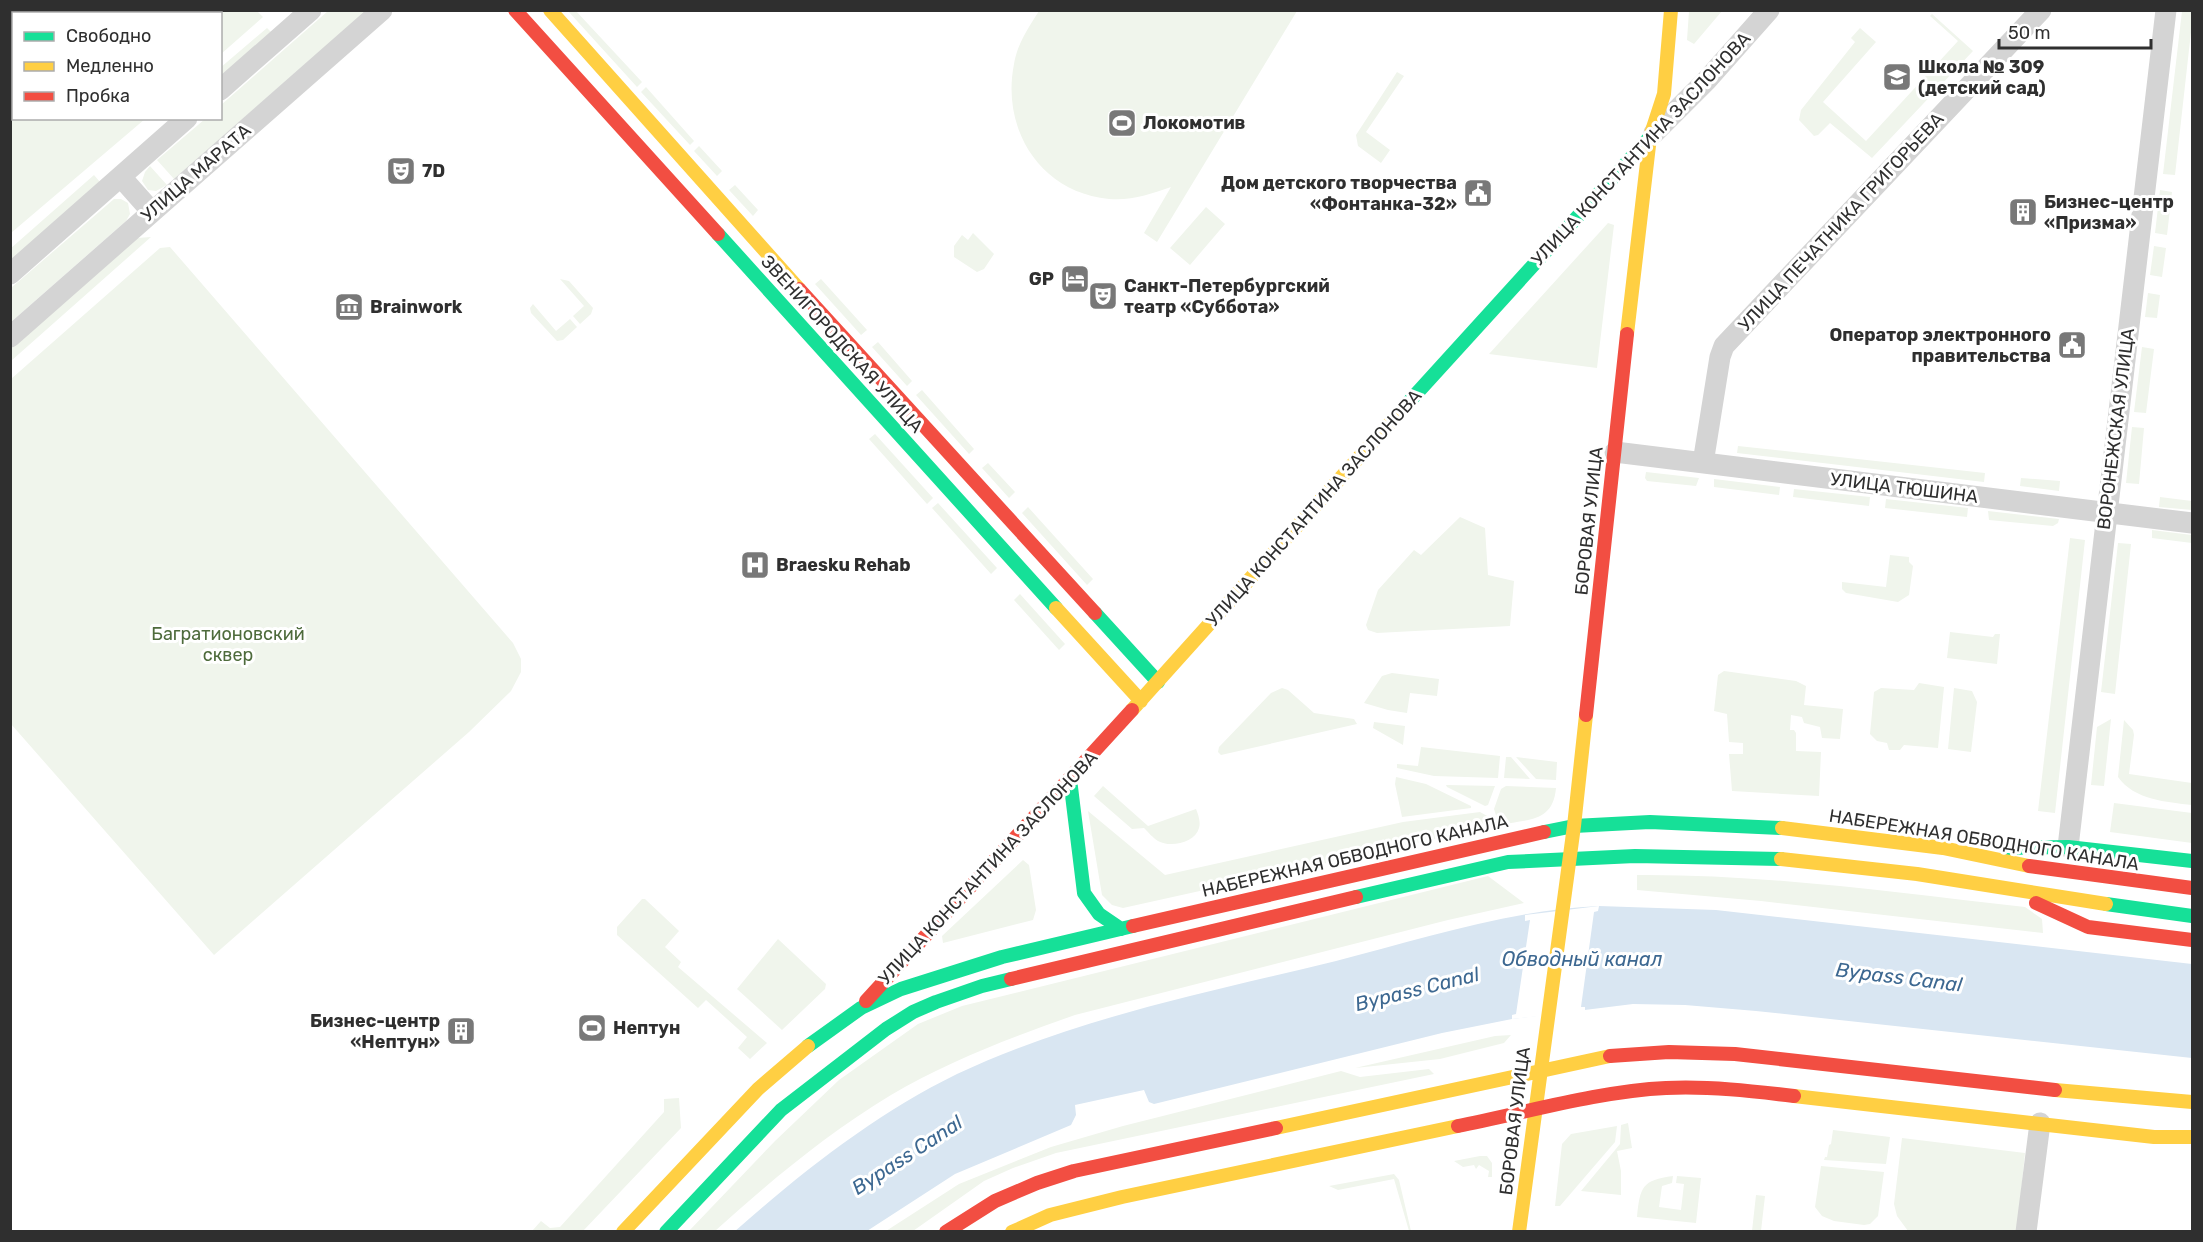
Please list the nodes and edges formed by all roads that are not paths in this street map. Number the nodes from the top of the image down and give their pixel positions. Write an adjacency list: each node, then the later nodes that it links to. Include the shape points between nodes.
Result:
1 (311, 10): 9 (street)
2 (382, 10): 14 (street, УЛИЦА МАРАТА)
3 (515, 10): 22 (main road, ЗВЕНИГОРОДСКАЯ УЛИЦА)
4 (550, 10): 21 (main road, ЗВЕНИГОРОДСКАЯ УЛИЦА)
5 (1671, 10): 12 (main road, БОРОВАЯ УЛИЦА, via 1664,94)
6 (1769, 10): 12 (street, УЛИЦА КОНСТАНТИНА ЗАСЛОНОВА)
7 (2041, 10): 18 (street, УЛИЦА ПЕЧАТНИКА ГРИГОРЬЕВА, via 1724,346)
8 (2166, 10): 19 (street, ВОРОНЕЖСКАЯ УЛИЦА)
9 (222, 88)
10 (1645, 107): 12 (main road, БОРОВАЯ УЛИЦА)
11 (186, 120): 13 (street)
12 (1650, 137): 17 (main road, БОРОВАЯ УЛИЦА); 21 (main road, УЛИЦА КОНСТАНТИНА ЗАСЛОНОВА)
13 (121, 177): 14 (street); 15 (street)
14 (152, 212): 16 (street, УЛИЦА МАРАТА)
15 (10, 274)
16 (10, 337)
17 (1615, 452): 18 (street, УЛИЦА ТЮШИНА); 24 (main road, БОРОВАЯ УЛИЦА)
18 (1703, 463): 19 (street, УЛИЦА ТЮШИНА)
19 (2106, 512): 20 (street, УЛИЦА ТЮШИНА); 25 (street, ВОРОНЕЖСКАЯ УЛИЦА)
20 (2193, 522)
21 (1158, 682): 22 (main road, УЛИЦА КОНСТАНТИНА ЗАСЛОНОВА)
22 (1141, 701): 23 (main road, УЛИЦА КОНСТАНТИНА ЗАСЛОНОВА)
23 (1070, 780): 32 (main road, via 1084,893 1103,918); 34 (main road, УЛИЦА КОНСТАНТИНА ЗАСЛОНОВА)
24 (1574, 826): 26 (main road, НАБЕРЕЖНАЯ ОБВОДНОГО КАНАЛА, via 1722,823); 27 (main road, БОРОВАЯ УЛИЦА); 32 (main road, НАБЕРЕЖНАЯ ОБВОДНОГО КАНАЛА)
25 (2068, 847): 26 (main road); 28 (main road)
26 (1943, 848): 30 (main road, НАБЕРЕЖНАЯ ОБВОДНОГО КАНАЛА, via 2034,867)
27 (1569, 858): 29 (main road, via 1709,855 1814,861); 37 (main road, БОРОВАЯ УЛИЦА); 39 (main road, via 1508,861 958,993 912,1012 886,1029)
28 (2193, 861)
29 (2003, 888): 31 (main road); 33 (main road, via 2088,927)
30 (2193, 888)
31 (2193, 916)
32 (1120, 929): 34 (main road, НАБЕРЕЖНАЯ ОБВОДНОГО КАНАЛА, via 1002,957 902,989)
33 (2193, 940)
34 (861, 1008): 35 (main road); 43 (main road, НАБЕРЕЖНАЯ ОБВОДНОГО КАНАЛА, via 823,1034 758,1089)
35 (828, 1050)
36 (815, 1067): 39 (main road)
37 (1539, 1071): 38 (main road, via 1624,1054 1694,1051); 40 (main road, БОРОВАЯ УЛИЦА); 45 (main road, via 1074,1171 995,1201)
38 (2193, 1102)
39 (781, 1110): 44 (main road)
40 (1534, 1111): 41 (main road, via 1642,1090 1692,1087); 46 (main road, via 1113,1199 1050,1215); 47 (main road, БОРОВАЯ УЛИЦА)
41 (2040, 1123): 42 (main road, via 2154,1137); 48 (street)
42 (2193, 1137)
43 (623, 1232)
44 (666, 1232)
45 (946, 1232)
46 (1012, 1232)
47 (1519, 1232)
48 (2026, 1232)

